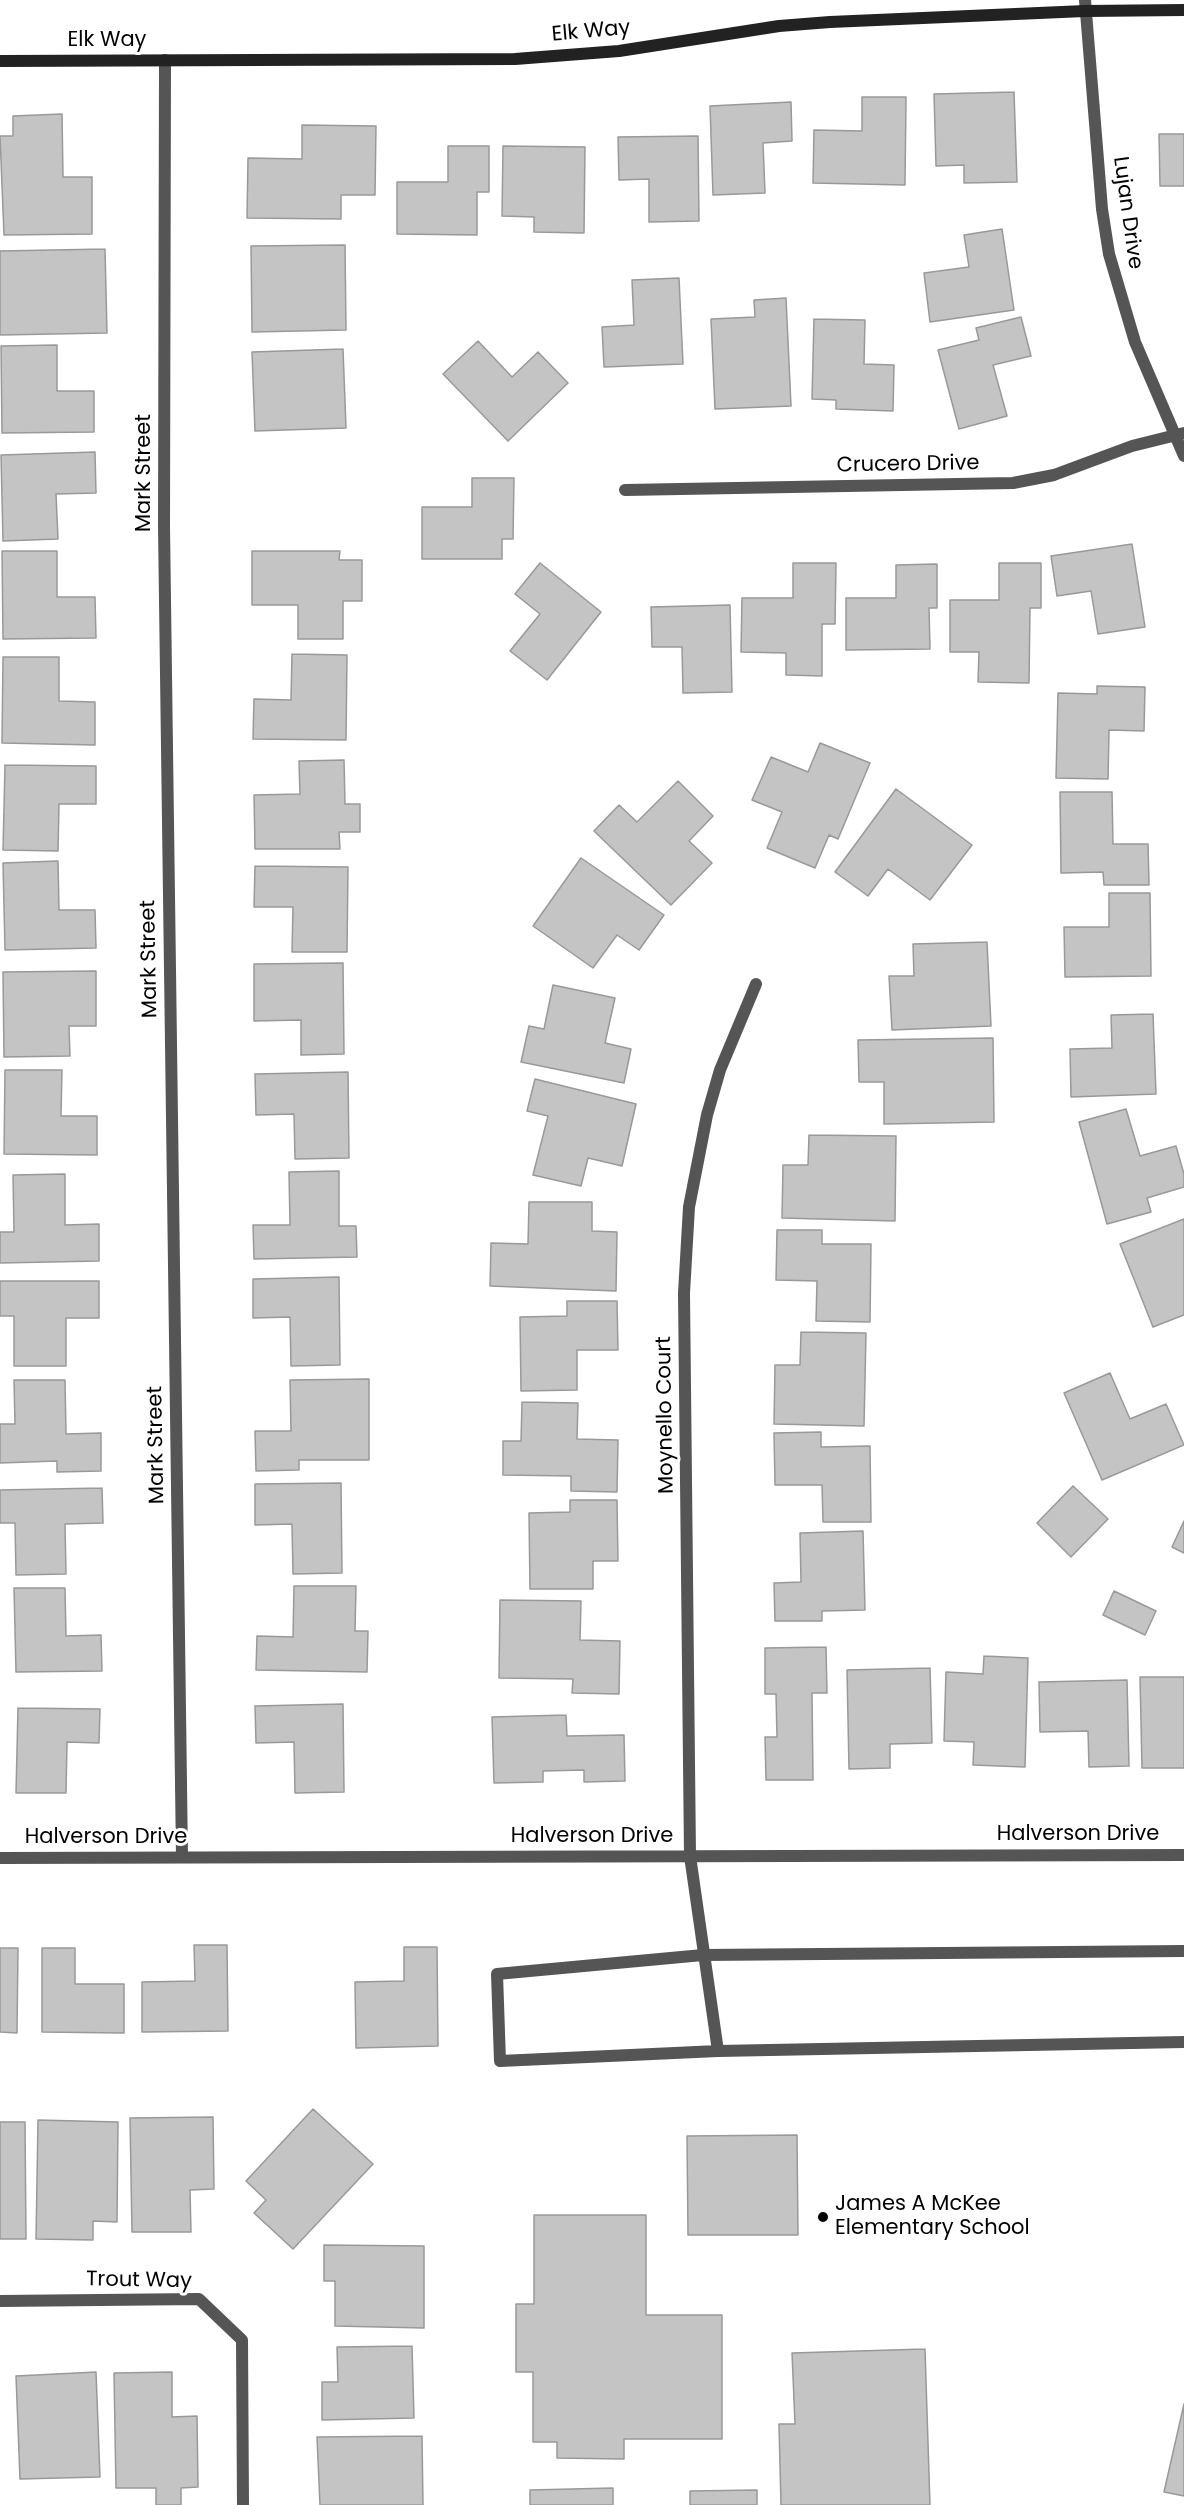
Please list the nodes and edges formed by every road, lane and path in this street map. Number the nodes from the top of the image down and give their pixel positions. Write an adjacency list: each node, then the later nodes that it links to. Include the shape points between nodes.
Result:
1 (1085, 5): 2 (street, Elk Way); 3 (street, Elk Way, via 779,26 619,51 515,58); 5 (street, Lujan Drive, via 1108,254 1135,342)
2 (1184, 10)
3 (165, 60): 4 (street, Elk Way); 11 (street, Mark Street, via 164,526)
4 (0, 61)
5 (1180, 434): 6 (street, Lujan Drive); 7 (street, Crucero Drive, via 1132,446 1054,475 1013,483)
6 (1184, 456)
7 (625, 490)
8 (756, 984): 10 (street, Moynello Court, via 706,1115 689,1207 684,1293)
9 (1184, 1855): 10 (street, Halverson Drive)
10 (690, 1856): 11 (street, Halverson Drive); 14 (street, Moynello Court)
11 (182, 1857): 12 (street, Halverson Drive)
12 (0, 1858)
13 (1184, 1951): 14 (street)
14 (703, 1955): 16 (street, Moynello Court); 16 (street, via 497,1974 500,2061)
15 (1184, 2043): 16 (street)
16 (718, 2051)
17 (0, 2301): 18 (street, Trout Way, via 199,2299 242,2340)
18 (243, 2505)

